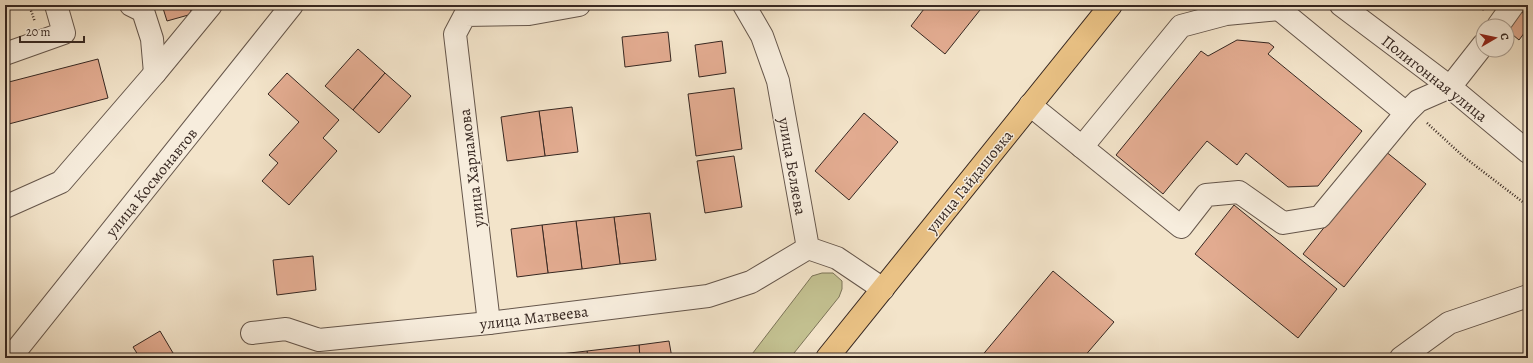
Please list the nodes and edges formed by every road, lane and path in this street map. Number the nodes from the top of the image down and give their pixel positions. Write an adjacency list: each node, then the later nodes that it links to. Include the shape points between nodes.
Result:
1 (56, 5): 12 (street, via 64,33)
2 (131, 5): 14 (street, via 143,11 152,39)
3 (211, 5): 14 (street)
4 (292, 5): 26 (street, улица Космонавтов)
5 (579, 5): 24 (street, улица Харламова, via 529,14 465,15 456,34)
6 (744, 5): 21 (street, улица Беляева, via 762,36 778,81)
7 (1111, 5): 16 (main road, улица Гайдашовка)
8 (1342, 5): 15 (street, Полигонная улица)
9 (1513, 5): 11 (street)
10 (1281, 7): 17 (street); 18 (street, via 1226,14 1181,26)
11 (1504, 18)
12 (5, 54)
13 (1475, 55): 15 (street)
14 (155, 73): 20 (street, via 61,182)
15 (1450, 87): 17 (street, via 1418,100); 19 (street, Полигонная улица)
16 (1030, 105): 18 (street); 22 (main road, улица Гайдашовка)
17 (1406, 113): 18 (street, via 1320,217 1283,223 1239,192 1206,195 1181,227)
18 (1082, 147)
19 (1528, 152)
20 (5, 207)
21 (808, 248): 22 (street, via 838,258); 24 (street, улица Матвеева, via 751,282 708,296)
22 (883, 289): 27 (main road, улица Гайдашовка)
23 (1528, 296): 28 (street, via 1449,322)
24 (489, 323): 25 (street, улица Матвеева, via 319,340 286,329)
25 (252, 333)
26 (10, 358)
27 (827, 358)
28 (1401, 358)

